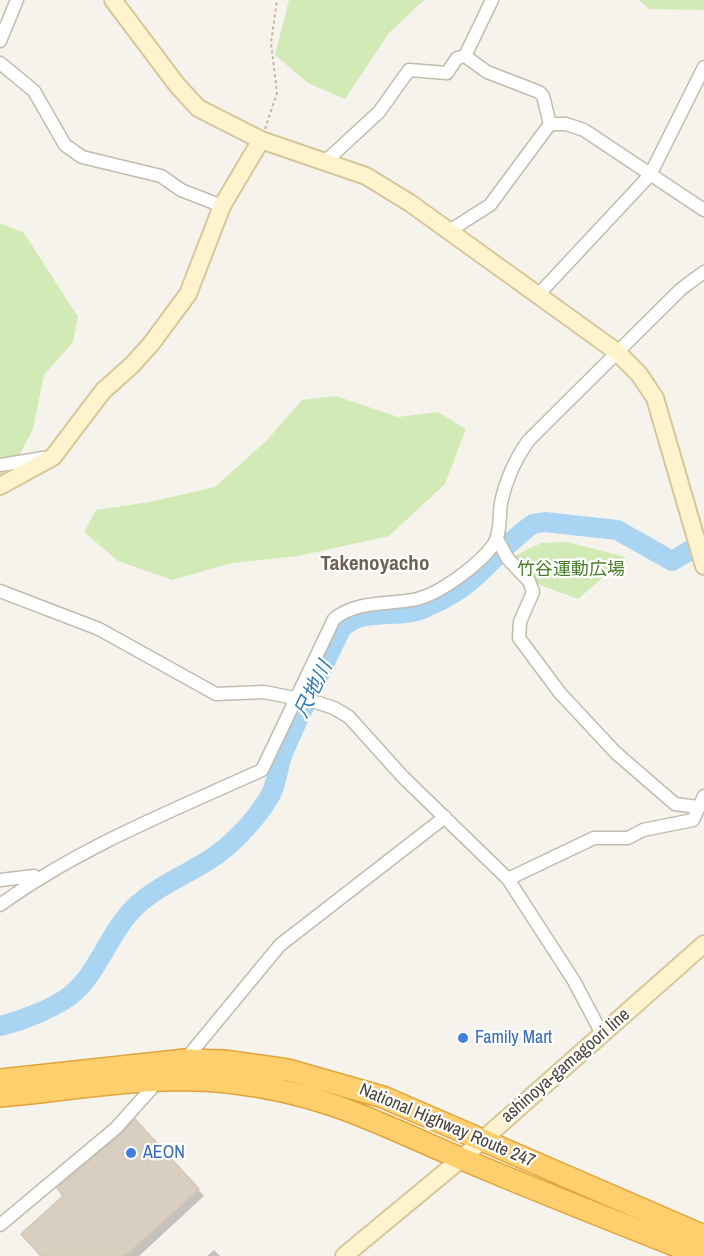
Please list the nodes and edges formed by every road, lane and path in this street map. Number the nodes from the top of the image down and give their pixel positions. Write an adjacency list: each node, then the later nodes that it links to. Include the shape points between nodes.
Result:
1 (17, 0): 5 (street)
2 (113, 0): 10 (street, via 198,108)
3 (277, 0): 10 (path, via 271,43 277,93)
4 (492, 0): 6 (street)
5 (0, 41)
6 (465, 56): 9 (street, via 487,72 539,92); 11 (street, via 457,58 447,73 410,70 379,112)
7 (0, 63): 13 (street, via 34,91 65,145 82,157 161,176 181,190)
8 (704, 67): 12 (street)
9 (550, 124): 12 (street, via 584,130); 15 (street, via 490,205)
10 (261, 140): 11 (street); 13 (street)
11 (327, 160): 15 (street, via 366,176)
12 (650, 175): 14 (street); 17 (street)
13 (222, 206): 19 (street, via 188,294 132,365 103,391)
14 (704, 210)
15 (449, 231): 17 (street)
16 (704, 272): 18 (street, via 681,289)
17 (538, 295): 18 (street)
18 (617, 352): 22 (street, via 655,398); 23 (street, via 528,441 511,466 501,503)
19 (53, 457): 20 (street); 21 (street)
20 (0, 465)
21 (0, 486)
22 (699, 534): 24 (street)
23 (498, 541): 26 (street, via 464,574 419,598 345,610 334,619); 27 (street, via 533,592 520,622 519,638 560,693 616,753 675,804)
24 (703, 561)
25 (0, 591): 26 (street, via 99,629 216,694 264,692)
26 (296, 699): 28 (street, via 334,708 349,717); 29 (street, via 262,770 93,846)
27 (701, 802): 30 (street, via 693,820 628,838 594,838)
28 (445, 817): 30 (street); 35 (street, via 280,945)
29 (42, 875): 31 (street); 32 (street)
30 (508, 879): 34 (street, via 574,981)
31 (0, 880)
32 (0, 905)
33 (704, 944): 34 (street, ashinoya-gamagoori line)
34 (602, 1034): 40 (street, ashinoya-gamagoori line)
35 (185, 1060): 36 (highway, National Highway Route 247); 38 (highway, National Highway Route 247, via 260,1065)
36 (0, 1080)
37 (154, 1081): 39 (highway, National Highway Route 247); 41 (highway, National Highway Route 247, via 216,1081 303,1094 380,1121); 43 (street, via 116,1128)
38 (329, 1081): 40 (highway, National Highway Route 247, via 383,1097); 41 (highway, via 352,1096 444,1137 462,1149)
39 (0, 1096)
40 (482, 1139): 41 (street, ashinoya-gamagoori line); 42 (highway, via 481,1148 489,1157 577,1195); 44 (highway, National Highway Route 247)
41 (461, 1158): 42 (highway, National Highway Route 247); 45 (street, ashinoya-gamagoori line)
42 (615, 1221): 46 (highway, National Highway Route 247)
43 (0, 1225)
44 (704, 1236)
45 (344, 1256)
46 (702, 1256)

